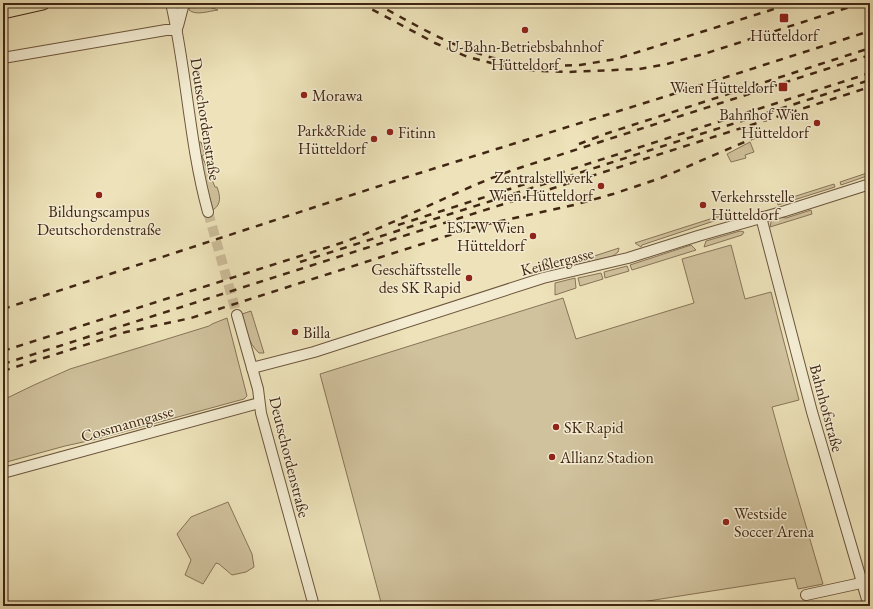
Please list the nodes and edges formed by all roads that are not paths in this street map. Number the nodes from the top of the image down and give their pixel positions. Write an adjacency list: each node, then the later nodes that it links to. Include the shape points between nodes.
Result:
1 (43, 3): 4 (main road)
2 (171, 3): 5 (street, Deutschordenstraße)
3 (184, 3): 5 (street, Deutschordenstraße)
4 (3, 12)
5 (177, 30): 6 (street); 8 (street, Deutschordenstraße, via 196,163)
6 (3, 58)
7 (870, 184): 9 (street, Keißlergasse)
8 (208, 212)
9 (761, 217): 11 (street, Keißlergasse, via 628,258 543,278 314,352); 14 (street, Bahnhofstraße, via 812,412)
10 (237, 315): 11 (street, Deutschordenstraße)
11 (252, 368): 12 (street, Deutschordenstraße)
12 (259, 403): 13 (street, Cossmanngasse); 16 (street, Deutschordenstraße)
13 (3, 473)
14 (866, 581): 15 (street); 17 (street, Bahnhofstraße)
15 (806, 595)
16 (314, 606)
17 (869, 606)

